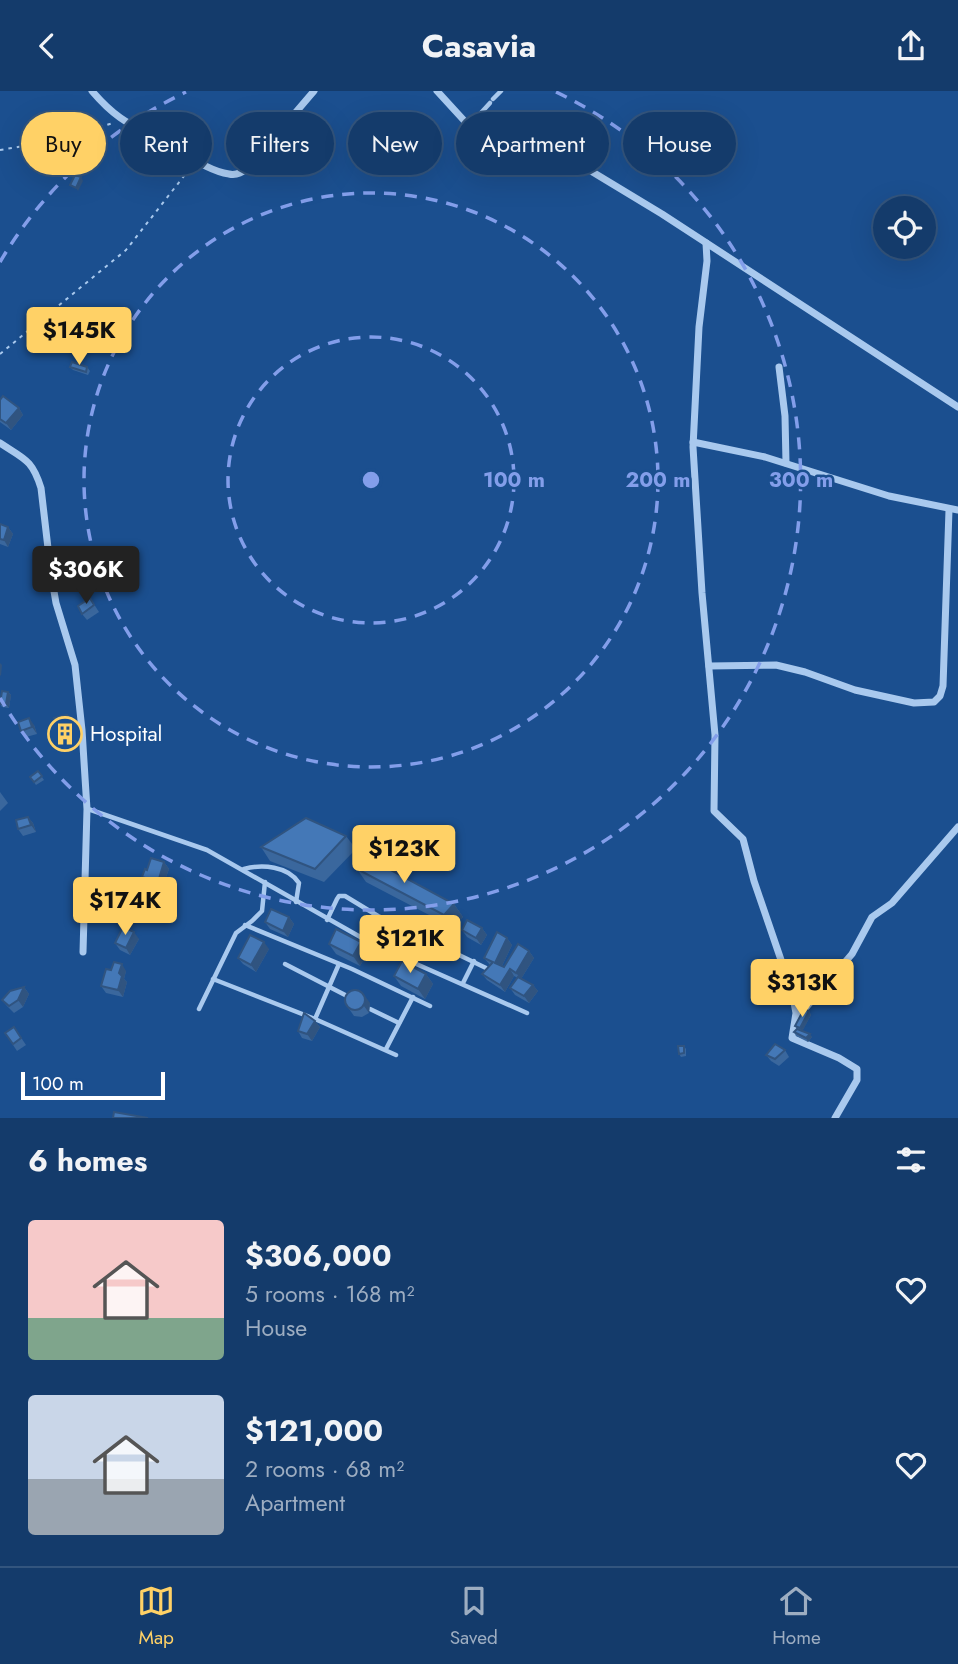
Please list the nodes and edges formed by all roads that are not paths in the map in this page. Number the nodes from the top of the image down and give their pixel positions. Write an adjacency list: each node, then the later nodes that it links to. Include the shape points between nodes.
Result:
1 (92, 91): 2 (street, via 120,119 230,175 242,173)
2 (314, 91)
3 (437, 91): 5 (street)
4 (501, 91): 6 (lane)
5 (456, 112)
6 (481, 112)
7 (597, 175): 8 (street)
8 (706, 243): 10 (street); 11 (street)
9 (779, 367): 13 (street)
10 (958, 407)
11 (693, 442): 13 (street); 15 (street)
12 (0, 443): 16 (street, via 32,464 41,488 56,603 75,665)
13 (786, 463): 14 (street, via 889,496)
14 (954, 510): 15 (street, via 943,686 934,702 914,703 855,690 776,665)
15 (709, 666): 40 (street, via 715,735 714,811 743,839 792,992)
16 (87, 809): 18 (lane, via 196,846); 24 (street)
17 (958, 827): 40 (street, via 909,885 872,918 852,954)
18 (244, 869): 19 (lane); 20 (lane, via 269,867 289,874 299,883)
19 (265, 882): 20 (lane); 22 (lane, via 262,911)
20 (296, 902): 21 (lane)
21 (327, 920): 23 (lane, via 342,895); 25 (lane)
22 (245, 925): 28 (lane); 30 (lane, via 236,933)
23 (406, 930): 25 (lane); 26 (lane)
24 (83, 952)
25 (393, 953): 31 (lane)
26 (474, 961): 29 (lane); 31 (lane)
27 (285, 964): 32 (lane)
28 (339, 964): 32 (lane); 33 (lane)
29 (486, 968)
30 (213, 979): 36 (lane); 39 (lane)
31 (463, 983): 38 (lane)
32 (328, 987): 34 (lane); 39 (lane)
33 (413, 997): 35 (lane); 41 (lane)
34 (352, 999)
35 (430, 1006)
36 (199, 1009)
37 (370, 1009): 41 (lane)
38 (527, 1013)
39 (315, 1019): 42 (lane)
40 (796, 1019): 44 (street, via 794,1040 857,1069 857,1080)
41 (399, 1023): 42 (lane)
42 (386, 1049): 43 (lane)
43 (397, 1055)
44 (835, 1118)

